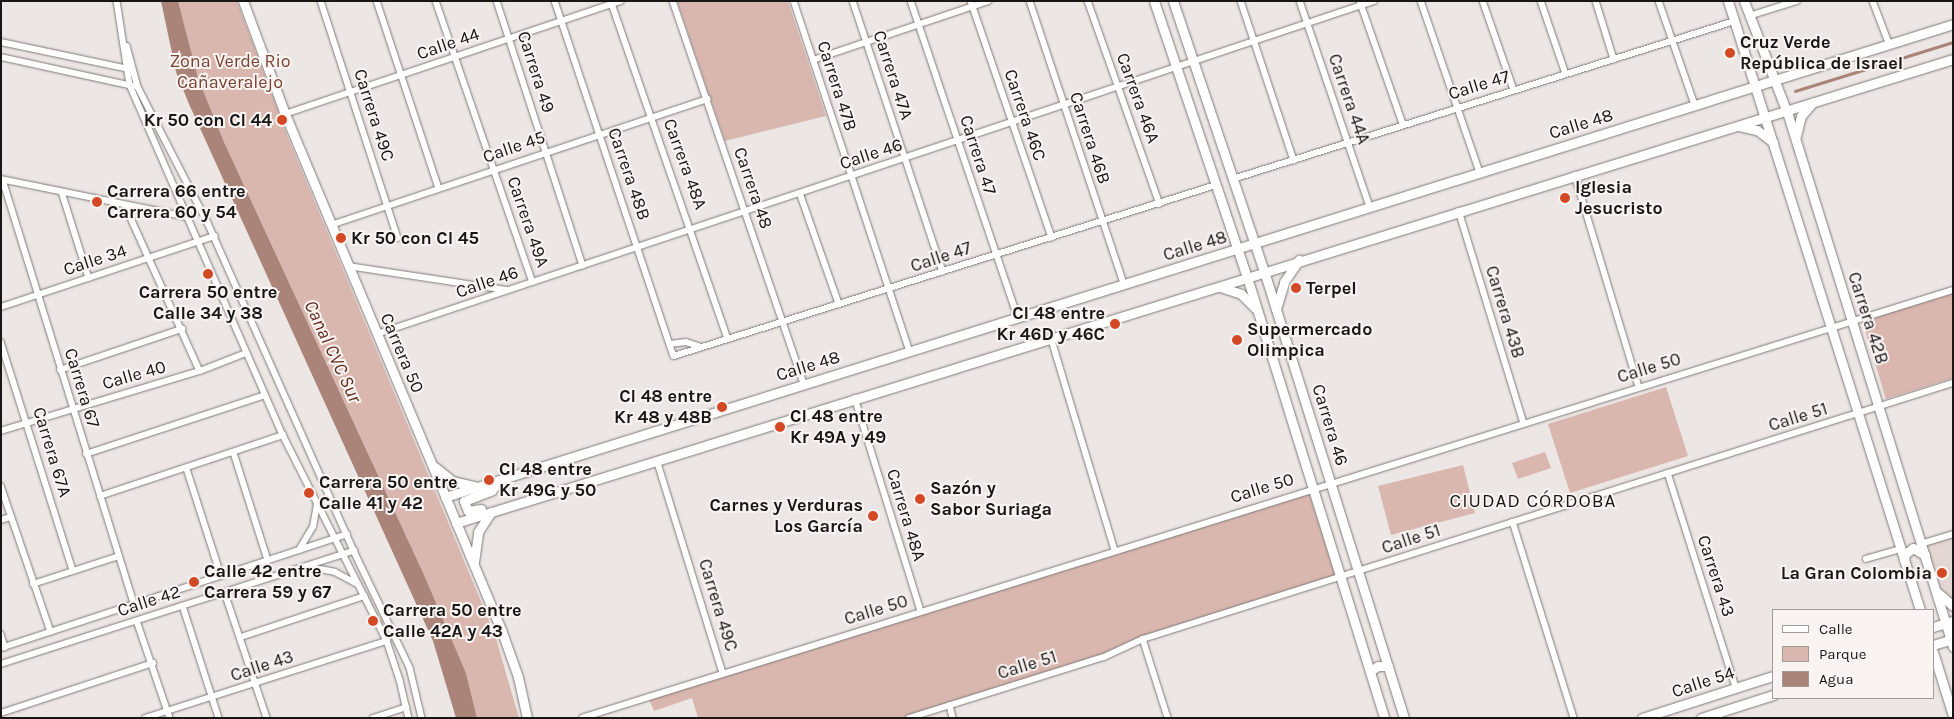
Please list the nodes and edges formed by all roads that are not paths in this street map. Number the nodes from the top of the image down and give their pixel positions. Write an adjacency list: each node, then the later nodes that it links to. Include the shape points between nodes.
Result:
1 (117, 1): 39 (street)
2 (321, 1): 63 (street, Carrera 49C)
3 (377, 1): 56 (street)
4 (436, 1): 47 (street, Carrera 49A)
5 (497, 1): 40 (street, Carrera 49)
6 (555, 1): 34 (street, Carrera 48B)
7 (620, 1): 30 (street, Calle 44)
8 (673, 1): 64 (street, Carrera 48)
9 (794, 1): 50 (street, Carrera 47B)
10 (853, 1): 44 (street, Carrera 47A)
11 (911, 1): 38 (street, Carrera 47)
12 (988, 1): 32 (street)
13 (1030, 1): 66 (street, Carrera 46B)
14 (1088, 1): 61 (street, Carrera 46A)
15 (1154, 1): 52 (street, Carrera 46)
16 (1173, 1): 51 (street, Carrera 46)
17 (1241, 1): 42 (street)
18 (1300, 1): 36 (street, Carrera 44A)
19 (1374, 1): 31 (street, Calle 46)
20 (1421, 1): 68 (street)
21 (1483, 1): 62 (street)
22 (1541, 1): 55 (street)
23 (1596, 1): 48 (street)
24 (1659, 1): 41 (street)
25 (1728, 1): 35 (street, Carrera 42B)
26 (1744, 1): 33 (street, Carrera 42B)
27 (1797, 1): 33 (street)
28 (1873, 1): 45 (street)
29 (245, 2): 70 (street, Carrera 50)
30 (611, 3): 34 (street, Calle 44); 72 (street, Carrera 48A)
31 (1360, 3): 36 (street, Calle 46); 74 (street)
32 (972, 4): 38 (street); 73 (street, Carrera 46C)
33 (1749, 16): 57 (street, Carrera 42B)
34 (562, 21): 40 (street, Calle 44); 76 (street, Carrera 48B)
35 (1735, 21): 41 (street, Calle 47); 59 (street, Carrera 42B)
36 (1308, 24): 42 (street, Calle 46); 79 (street, Carrera 44A)
37 (1953, 24): 45 (street, Calle 48)
38 (919, 25): 44 (street); 78 (street, Carrera 47)
39 (124, 37): 53 (street); 54 (street)
40 (509, 39): 47 (street, Calle 44); 81 (street, Carrera 49)
41 (1673, 40): 48 (street, Calle 47); 67 (street)
42 (1255, 41): 51 (street, Calle 46); 83 (street)
43 (1, 42): 53 (street)
44 (867, 43): 50 (street); 82 (street, Carrera 47A)
45 (1889, 43): 57 (street, Calle 48)
46 (1, 57): 58 (street)
47 (455, 57): 56 (street, Calle 44); 84 (street, Carrera 49A)
48 (1614, 59): 55 (street, Calle 47)
49 (1953, 59): 65 (street)
50 (813, 60): 87 (street, Carrera 47B)
51 (1193, 62): 52 (street, Calle 46); 88 (street, Carrera 46)
52 (1177, 67): 61 (street, Calle 46); 90 (street, Carrera 46)
53 (127, 69): 54 (street); 58 (street)
54 (136, 70): 60 (street)
55 (1566, 74): 62 (street, Calle 47)
56 (402, 75): 63 (street, Calle 44); 91 (street)
57 (1774, 81): 59 (street, Calle 48); 69 (street, Carrera 42B)
58 (130, 85): 60 (street); 100 (street)
59 (1757, 86): 67 (street, Calle 48); 71 (street, Carrera 42B)
60 (138, 87): 104 (street)
61 (1119, 87): 66 (street, Calle 46); 94 (street, Carrera 46A)
62 (1514, 90): 68 (street, Calle 47)
63 (351, 92): 70 (street, Calle 44); 96 (street, Carrera 49C)
64 (707, 99): 72 (street, Calle 45); 99 (street, Carrera 48)
65 (1817, 99): 69 (street); 77 (street, via 1801,116)
66 (1064, 105): 73 (street, Calle 46); 101 (street, Carrera 46B)
67 (1695, 105): 85 (street, Calle 48)
68 (1457, 108): 74 (street, Calle 47); 85 (street)
69 (1786, 109): 71 (street); 77 (street, Carrera 42B)
70 (285, 114): 102 (street, Carrera 50)
71 (1767, 116): 75 (street); 80 (street, Carrera 42B)
72 (652, 117): 76 (street, Calle 45); 103 (street, Carrera 48A)
73 (1011, 123): 78 (street, Calle 46); 106 (street, Carrera 46C)
74 (1403, 124): 79 (street, Calle 47)
75 (1734, 126): 80 (street, via 1757,130); 86 (street)
76 (600, 135): 81 (street, Calle 45); 109 (street, Carrera 48B)
77 (1795, 138): 133 (street, Carrera 42B)
78 (956, 141): 82 (street, Calle 46); 111 (street, Carrera 47)
79 (1348, 142): 83 (street, Calle 47); 97 (street, Carrera 44A)
80 (1775, 144): 134 (street, Carrera 42B)
81 (546, 152): 84 (street, Calle 45); 114 (street, Carrera 49)
82 (904, 158): 87 (street, Calle 46); 116 (street, Carrera 47A)
83 (1294, 160): 88 (street, Calle 47)
84 (494, 169): 91 (street, Calle 45); 120 (street, Carrera 49A)
85 (1480, 172): 97 (street, Calle 48)
86 (1575, 175): 98 (street); 149 (street)
87 (851, 176): 93 (street, Calle 46); 124 (street, Carrera 47B)
88 (1233, 179): 108 (street, Carrera 46)
89 (2, 180): 92 (street); 126 (street, Carrera 67)
90 (1216, 185): 94 (street, Calle 47); 110 (street, Carrera 46)
91 (439, 188): 96 (street, Calle 45)
92 (62, 192): 95 (street); 119 (street)
93 (800, 193): 99 (street, Calle 46); 127 (street)
94 (1160, 204): 101 (street, Calle 47)
95 (125, 205): 100 (street); 112 (street)
96 (388, 206): 102 (street, Calle 45); 105 (street, Carrera 49C)
97 (1370, 207): 108 (street, Calle 48)
98 (1459, 210): 113 (street); 156 (street, Carrera 43B)
99 (744, 212): 103 (street, Calle 46); 132 (street, Carrera 48)
100 (188, 217): 107 (street)
101 (1102, 222): 106 (street, Calle 47); 121 (street, Carrera 46B)
102 (331, 225): 115 (street, Carrera 50)
103 (693, 229): 109 (street, Calle 46); 138 (street, Carrera 48A)
104 (214, 236): 107 (street, Calle 34); 179 (street)
105 (398, 238)
106 (1052, 238): 111 (street, Calle 47)
107 (199, 242): 112 (street, Calle 34); 143 (street)
108 (1255, 244): 110 (street, Calle 48); 117 (street, Carrera 46)
109 (637, 247): 114 (street, Calle 46); 140 (street, Carrera 48B)
110 (1237, 250): 118 (street, Carrera 46); 121 (street, Calle 48)
111 (996, 256): 116 (street, Calle 47); 131 (street, Carrera 47)
112 (149, 258): 119 (street, Calle 34); 135 (street)
113 (1299, 260): 117 (street); 129 (street, via 1284,282)
114 (583, 265): 120 (street, Calle 46)
115 (348, 266): 123 (street); 136 (street, Carrera 50)
116 (943, 271): 124 (street, Calle 47)
117 (1264, 271): 118 (street); 129 (street, Carrera 46)
118 (1247, 277): 122 (street); 130 (street, Carrera 46)
119 (89, 278): 126 (street, Calle 34)
120 (533, 282): 123 (street, Calle 46)
121 (1124, 284): 131 (street, Calle 48)
122 (1217, 286): 130 (street, via 1241,294); 137 (street)
123 (508, 290): 136 (street, Calle 46)
124 (889, 290): 127 (street, Calle 47); 142 (street, Carrera 47B)
125 (1953, 290): 133 (street, Calle 50)
126 (37, 295): 128 (street, Calle 34); 145 (street, Carrera 67)
127 (839, 304): 132 (street, Calle 47)
128 (1, 307)
129 (1276, 310): 166 (street, Carrera 46)
130 (1258, 312): 169 (street, Carrera 46)
131 (1018, 318): 142 (street, Calle 48)
132 (783, 321): 138 (street, Calle 47); 148 (street, Carrera 48)
133 (1852, 321): 134 (street, Calle 50); 152 (street, Carrera 42B)
134 (1831, 327): 149 (street, Calle 50); 154 (street, Carrera 42B)
135 (182, 329): 145 (street); 146 (street)
136 (377, 334): 162 (street, Carrera 50)
137 (1051, 337): 151 (street); 186 (street)
138 (728, 338): 141 (street, Calle 47)
139 (1, 342): 155 (street, Carrera 67A)
140 (670, 344): 141 (street, via 686,342); 144 (street, Carrera 48B)
141 (701, 347): 144 (street, Calle 47)
142 (910, 351): 148 (street, Calle 48)
143 (246, 352): 146 (street, Calle 40); 150 (street)
144 (674, 356)
145 (60, 370): 153 (street, Carrera 67)
146 (200, 371): 153 (street, Calle 40)
147 (1953, 383): 152 (street, Calle 51)
148 (804, 384): 165 (street, Calle 48)
149 (1639, 387): 156 (street, Calle 50)
150 (265, 394): 158 (street); 160 (street)
151 (855, 398): 161 (street); 212 (street, Carrera 48A)
152 (1880, 406): 154 (street, Calle 51); 183 (street, Carrera 42B)
153 (72, 408): 155 (street, Calle 40); 160 (street, Carrera 67)
154 (1860, 413): 164 (street, Calle 51); 184 (street, Carrera 42B)
155 (27, 423): 157 (street, Calle 40); 197 (street, Carrera 67A)
156 (1524, 423): 166 (street, Calle 50)
157 (1, 431)
158 (283, 435): 159 (street); 172 (street)
159 (234, 453): 163 (street); 193 (street)
160 (86, 454): 170 (street, Carrera 67)
161 (657, 460): 173 (street); 229 (street, Carrera 49C)
162 (432, 464): 168 (street, via 452,481); 171 (street, Carrera 50)
163 (187, 469): 170 (street); 199 (street)
164 (1668, 473): 178 (street, Calle 51); 234 (street, Carrera 43)
165 (498, 481): 168 (street, Calle 48); 173 (street, via 492,490 466,499 463,506 472,511 498,504)
166 (1330, 483): 169 (street, Calle 50); 198 (street, Carrera 46)
167 (1, 486): 175 (street)
168 (479, 487): 171 (street, Calle 48)
169 (1312, 488): 186 (street, Calle 50); 200 (street, Carrera 46)
170 (100, 496): 189 (street, Carrera 67)
171 (445, 497): 177 (street, Carrera 50)
172 (317, 502): 181 (street); 185 (street, via 313,527)
173 (505, 507): 174 (street)
174 (492, 511): 177 (street); 196 (street, via 474,544)
175 (11, 517): 176 (street); 201 (street)
176 (1, 520)
177 (456, 522): 196 (street, Carrera 50)
178 (1513, 522): 198 (street, Calle 51); 256 (street)
179 (347, 534): 181 (street, Calle 42); 187 (street)
180 (1953, 534): 183 (street)
181 (336, 538): 182 (street, Calle 42); 188 (street)
182 (324, 541): 185 (street, Calle 42); 191 (street, via 337,546)
183 (1921, 544): 190 (street, Carrera 42B)
184 (1901, 549): 192 (street); 194 (street, Carrera 42B)
185 (299, 550): 193 (street, Calle 42)
186 (1115, 550): 212 (street, Calle 50)
187 (354, 551): 188 (street, Calle 42); 248 (street, via 410,668)
188 (343, 555): 191 (street, Calle 42); 202 (street)
189 (118, 556): 197 (street); 207 (street, Carrera 67)
190 (1926, 557): 194 (street, via 1913,548 1907,551); 203 (street, Carrera 42B)
191 (330, 559): 195 (street, Calle 42)
192 (1866, 559)
193 (268, 560): 199 (street, Calle 42)
194 (1904, 560): 204 (street, Carrera 42B)
195 (306, 566): 202 (street, via 335,572); 205 (street, Calle 42)
196 (475, 569): 249 (street, Carrera 50, via 518,677)
197 (73, 571): 201 (street)
198 (1358, 571): 200 (street, Calle 51); 227 (street, Carrera 46)
199 (221, 575): 207 (street, Calle 42)
200 (1342, 576): 219 (street, Calle 51); 228 (street, Carrera 46)
201 (34, 584): 216 (street)
202 (360, 586): 206 (street)
203 (1935, 588): 209 (street); 214 (street, Carrera 42B)
204 (1913, 591): 210 (street); 211 (street, Carrera 42B)
205 (225, 593): 208 (street, Calle 42); 218 (street)
206 (364, 596): 218 (street); 220 (street)
207 (134, 604): 216 (street, Calle 42)
208 (183, 606): 213 (street, Calle 42); 236 (street)
209 (1953, 606)
210 (1913, 609)
211 (1920, 609)
212 (921, 611): 229 (street, Calle 50)
213 (137, 621): 225 (street, Calle 42); 226 (street)
214 (1949, 622): 215 (street); 221 (street, Carrera 42B)
215 (1934, 627)
216 (51, 632): 223 (street, Calle 42)
217 (1, 634): 223 (street)
218 (241, 637): 232 (street)
219 (1143, 639): 237 (street, Calle 51, via 1104,657); 253 (street)
220 (387, 641): 232 (street, Calle 43); 238 (street)
221 (1952, 642): 222 (street)
222 (1934, 645)
223 (3, 647)
224 (1934, 655): 233 (street)
225 (1, 664)
226 (153, 664): 239 (street); 240 (street)
227 (1388, 666): 228 (street, via 1378,666); 255 (street, Carrera 46)
228 (1370, 671): 254 (street, Carrera 46)
229 (723, 673): 250 (street, Calle 50)
230 (1934, 673): 233 (street)
231 (1772, 676): 234 (street, Calle 54)
232 (257, 684): 236 (street, Calle 43); 245 (street)
233 (1943, 684): 241 (street)
234 (1736, 688): 257 (street, Calle 54)
235 (1772, 695): 258 (street, Calle 54)
236 (212, 698): 239 (street, Calle 43); 244 (street)
237 (950, 705): 251 (street, Calle 51); 252 (street)
238 (406, 707): 246 (street); 247 (street)
239 (168, 711): 242 (street, Calle 43); 243 (street)
240 (1, 713)
241 (1953, 716)
242 (146, 718)
243 (170, 718)
244 (219, 718)
245 (268, 718)
246 (373, 718)
247 (408, 718)
248 (422, 718)
249 (527, 718)
250 (582, 718)
251 (909, 718)
252 (953, 718)
253 (1168, 718)
254 (1384, 718)
255 (1404, 718)
256 (1574, 718)
257 (1642, 718)
258 (1701, 718)

